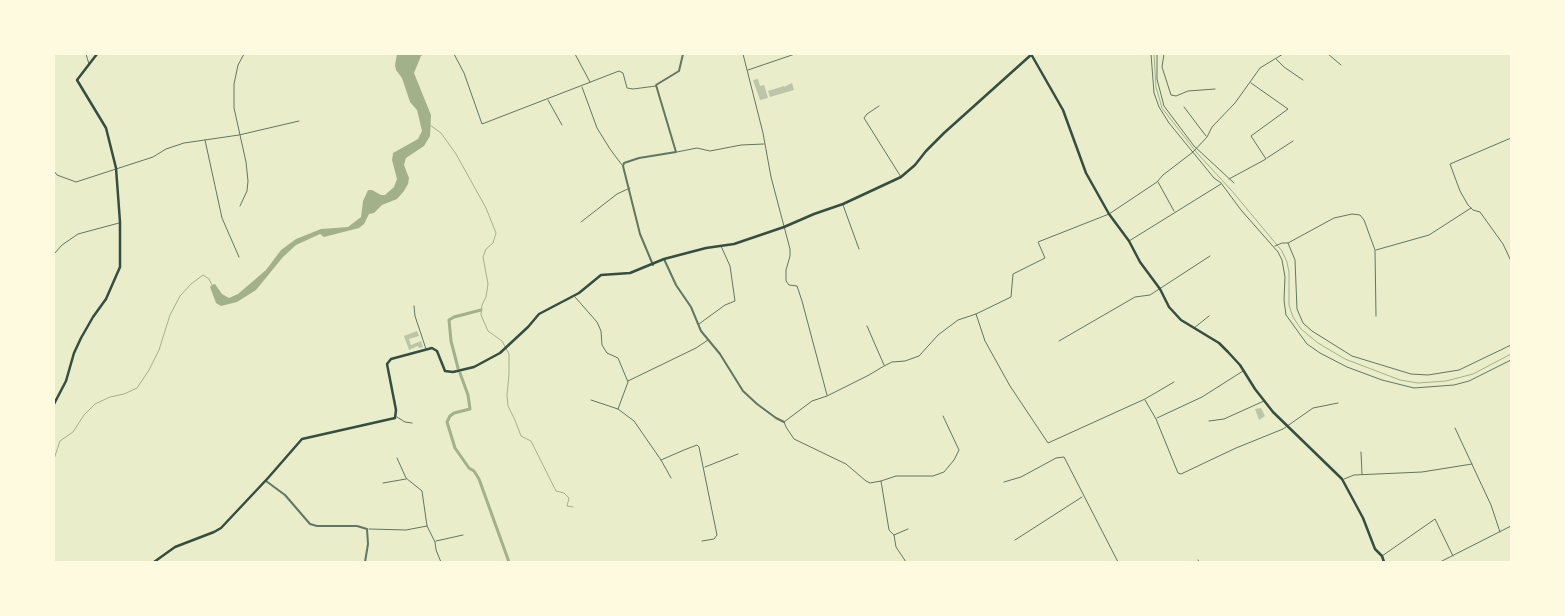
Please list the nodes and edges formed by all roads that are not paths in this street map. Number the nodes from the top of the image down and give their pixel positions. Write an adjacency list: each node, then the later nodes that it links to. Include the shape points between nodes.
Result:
1 (86, 54): 17 (street)
2 (97, 54): 17 (main road)
3 (244, 54): 31 (street, via 234,84)
4 (454, 54): 26 (street, via 482,124)
5 (575, 54): 22 (street)
6 (683, 54): 23 (street, via 679,71)
7 (743, 54): 19 (street)
8 (795, 54): 19 (street)
9 (1031, 54): 44 (main road); 54 (main road, via 1063,110 1086,173)
10 (1151, 54): 39 (street, via 1154,93 1159,107)
11 (1157, 54): 37 (street, via 1157,79 1164,106)
12 (1164, 54): 25 (street, via 1162,67 1171,95 1188,90)
13 (1276, 54): 16 (street)
14 (1283, 54): 16 (street)
15 (1328, 54): 18 (street)
16 (1277, 58): 20 (street, via 1284,68); 21 (street, via 1260,68)
17 (89, 65): 42 (main road, via 77,80 106,128)
18 (1341, 65)
19 (748, 70): 36 (street)
20 (1303, 80)
21 (1251, 82): 32 (street, via 1212,127); 40 (street, via 1288,109 1251,136)
22 (591, 83): 23 (street, via 619,71 623,73 627,88); 24 (street)
23 (656, 86): 38 (street)
24 (582, 87): 26 (street); 41 (street, via 597,128)
25 (1215, 89)
26 (548, 99): 30 (street)
27 (879, 106): 44 (street, via 864,118)
28 (1184, 107): 32 (street)
29 (299, 122): 31 (street)
30 (562, 125)
31 (239, 135): 34 (street); 51 (street, via 248,181)
32 (1207, 138): 37 (street)
33 (1511, 138): 52 (street, via 1450,164 1460,191)
34 (205, 140): 42 (street, via 184,143); 66 (street, via 222,218)
35 (1293, 141): 40 (street)
36 (765, 144): 38 (street); 57 (street)
37 (1196, 148): 39 (street); 45 (street)
38 (676, 152): 41 (street, via 639,158)
39 (1193, 152): 46 (street); 47 (street)
40 (1266, 159): 45 (street)
41 (623, 166): 49 (street)
42 (116, 168): 43 (street, via 76,182); 55 (main road)
43 (54, 171)
44 (900, 177): 50 (main road)
45 (1229, 179): 48 (street)
46 (1158, 182): 53 (street); 54 (street)
47 (1221, 183): 53 (street); 61 (street)
48 (1234, 183)
49 (630, 188): 56 (street); 69 (street, via 640,234)
50 (843, 204): 57 (main road); 62 (street)
51 (240, 206)
52 (1471, 208): 63 (street, via 1429,235); 68 (street, via 1480,212)
53 (1174, 212): 58 (street)
54 (1109, 214): 58 (main road); 73 (street, via 1038,242 1045,258 1013,274 1011,297)
55 (120, 222): 64 (street, via 78,234); 93 (main road, via 120,267 106,299 81,338)
56 (581, 222)
57 (784, 227): 60 (main road); 88 (street, via 790,249 786,280 789,285 797,286)
58 (1129, 241): 70 (main road)
59 (1288, 243): 61 (street); 63 (street, via 1334,218 1352,214 1360,215 1364,220); 81 (street, via 1296,267 1297,309 1303,323 1352,356 1411,374 1428,375 1459,370)
60 (721, 246): 67 (main road); 76 (street, via 730,266 735,301)
61 (1275, 246): 83 (street, via 1285,277 1286,315 1306,344 1320,354 1382,380 1414,388 1454,385)
62 (859, 250)
63 (1375, 250): 75 (street)
64 (54, 254)
65 (1210, 256): 70 (street)
66 (239, 257)
67 (664, 260): 69 (main road); 76 (street)
68 (1511, 261)
69 (653, 265): 71 (main road, via 630,273 601,275)
70 (1160, 289): 78 (main road, via 1169,307); 80 (street, via 1150,295 1135,297)
71 (574, 296): 82 (main road, via 540,314 508,346 474,367 448,372 435,349); 86 (street, via 597,322 602,345 607,354 618,358)
72 (414, 306): 82 (street)
73 (976, 314): 84 (street, via 958,320 938,335 919,356); 89 (street, via 989,348 1010,386 1048,443)
74 (1209, 316): 78 (street)
75 (1376, 316)
76 (699, 324): 79 (street)
77 (868, 326): 84 (street)
78 (1194, 328): 85 (main road, via 1219,343)
79 (708, 340): 86 (street); 100 (street, via 744,391)
80 (1059, 341)
81 (1511, 345)
82 (426, 349): 96 (main road, via 388,361)
83 (1511, 360)
84 (884, 366): 88 (street)
85 (1244, 371): 91 (main road); 97 (street, via 1202,398)
86 (628, 382): 94 (street)
87 (1174, 382): 89 (street)
88 (827, 396): 100 (street, via 812,401)
89 (1144, 399): 97 (street)
90 (591, 400): 94 (street)
91 (1265, 400): 98 (street, via 1224,419); 101 (main road)
92 (1338, 403): 101 (street, via 1313,408)
93 (54, 404)
94 (618, 409): 106 (street, via 634,421)
95 (943, 416): 114 (street, via 959,450 944,472 933,476 896,476)
96 (396, 417): 99 (street); 113 (main road, via 302,439)
97 (1156, 419): 101 (street, via 1181,474)
98 (1209, 421)
99 (412, 422)
100 (784, 422): 114 (street, via 794,439 846,464 870,483)
101 (1286, 425): 112 (main road)
102 (1455, 428): 107 (street)
103 (1361, 452): 109 (street)
104 (738, 454): 108 (street)
105 (397, 458): 110 (street)
106 (662, 460): 108 (street, via 697,445); 111 (street)
107 (1472, 464): 109 (street, via 1422,472); 122 (street)
108 (704, 467): 126 (street, via 717,534 714,539)
109 (1362, 474): 112 (street)
110 (406, 478): 116 (street); 118 (street, via 422,491)
111 (671, 478)
112 (1342, 479): 128 (main road, via 1375,549)
113 (266, 481): 120 (street, via 285,495 310,524); 130 (main road, via 214,532 175,547)
114 (881, 481): 124 (street, via 889,530)
115 (1004, 482): 117 (street, via 1064,457)
116 (383, 483)
117 (1083, 497): 125 (street); 134 (street)
118 (427, 526): 120 (street, via 406,530); 127 (street)
119 (1511, 526): 122 (street)
120 (367, 529): 131 (street)
121 (908, 529): 124 (street)
122 (1500, 532): 129 (street)
123 (463, 535): 127 (street)
124 (894, 535): 133 (street, via 896,547)
125 (1015, 540)
126 (702, 541)
127 (435, 542): 132 (street)
128 (1382, 556): 129 (street, via 1436,520); 135 (main road)
129 (1453, 556): 136 (street)
130 (154, 562)
131 (365, 562)
132 (441, 562)
133 (906, 562)
134 (1118, 562)
135 (1384, 562)
136 (1440, 562)

